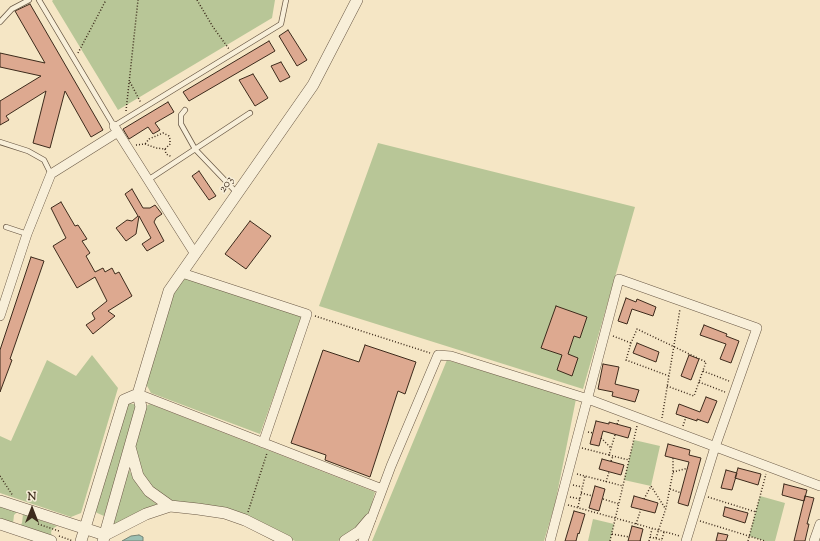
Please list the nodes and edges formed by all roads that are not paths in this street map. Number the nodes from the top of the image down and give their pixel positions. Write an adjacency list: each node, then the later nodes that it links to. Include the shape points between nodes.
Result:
1 (29, 0): 5 (lane, via 12,9)
2 (39, 0): 8 (lane)
3 (286, 0): 8 (lane, via 281,24 125,119)
4 (357, 0): 13 (street, 203, via 313,85)
5 (0, 22)
6 (185, 110): 10 (lane, via 181,115 181,124)
7 (250, 113): 10 (lane)
8 (116, 129): 11 (street); 12 (street)
9 (0, 142): 11 (lane, via 28,151 44,160)
10 (194, 149): 12 (lane); 13 (lane)
11 (51, 174): 15 (street)
12 (148, 180): 16 (street)
13 (237, 193): 16 (street, 203)
14 (6, 227): 15 (lane)
15 (27, 234): 18 (street)
16 (195, 254): 17 (street, 203)
17 (182, 273): 19 (street, 203, via 170,291); 21 (street, via 307,314)
18 (0, 316)
19 (138, 394): 21 (street); 22 (street, via 141,407); 31 (street, via 124,400)
20 (588, 399): 23 (street); 23 (street, via 619,279 757,328); 25 (street, via 452,356 438,355); 39 (street)
21 (266, 444): 25 (street)
22 (130, 447): 27 (street, via 138,476 149,491); 32 (street)
23 (715, 447): 24 (street); 33 (street)
24 (820, 486)
25 (382, 489): 28 (street)
26 (0, 502): 31 (street)
27 (170, 506): 32 (street, via 146,514); 36 (street, via 225,513)
28 (370, 519): 37 (street, via 359,532); 38 (street)
29 (0, 524): 34 (street)
30 (820, 524): 40 (street)
31 (85, 529): 32 (street); 35 (street)
32 (104, 538)
33 (686, 540)
34 (52, 541)
35 (81, 541)
36 (287, 541)
37 (345, 541)
38 (363, 541)
39 (550, 541)
40 (814, 541)

